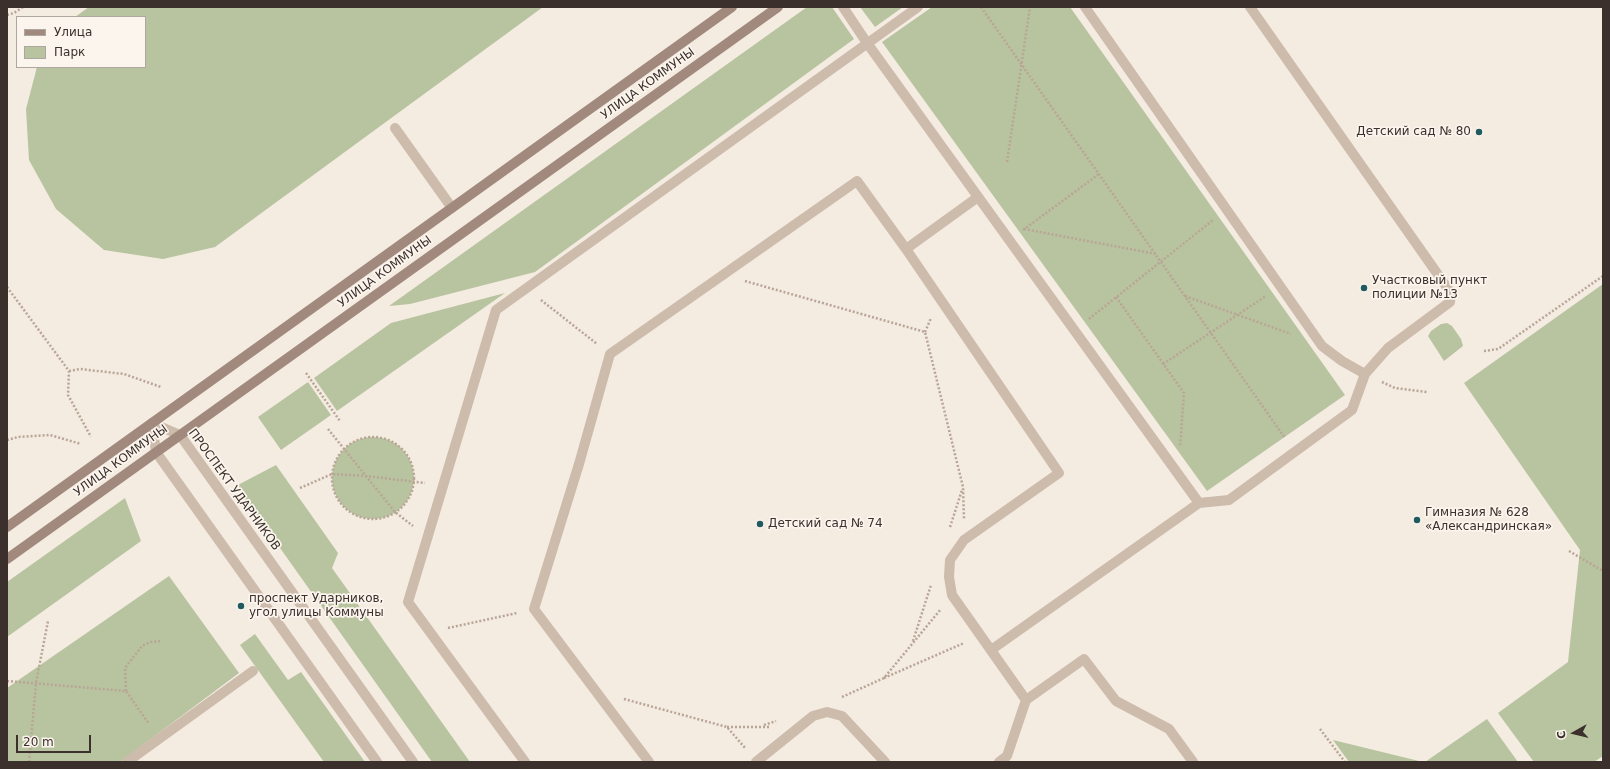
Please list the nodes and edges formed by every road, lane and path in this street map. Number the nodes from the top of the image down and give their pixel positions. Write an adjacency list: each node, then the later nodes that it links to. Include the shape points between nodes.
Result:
1 (23, 7): 10 (path)
2 (732, 7): 17 (main road, УЛИЦА КОММУНЫ)
3 (778, 7): 46 (main road, УЛИЦА КОММУНЫ)
4 (843, 7): 11 (street)
5 (918, 7): 11 (street)
6 (981, 7): 12 (path)
7 (1030, 7): 12 (path)
8 (1085, 7): 18 (street)
9 (1250, 7): 40 (street, via 1451,293 1450,302 1388,348)
10 (7, 16)
11 (867, 43): 16 (street); 28 (street)
12 (1021, 64): 14 (path); 15 (path)
13 (395, 128): 17 (street)
14 (1006, 162)
15 (1099, 174): 19 (path); 22 (path)
16 (978, 197): 20 (street); 21 (street)
17 (452, 208): 44 (main road, УЛИЦА КОММУНЫ)
18 (1226, 210): 23 (path); 26 (street)
19 (1023, 229): 20 (path); 22 (path)
20 (1009, 239): 54 (street)
21 (906, 249): 24 (street, via 857,181); 63 (street, via 1059,473)
22 (1156, 254): 23 (path)
23 (1161, 262): 29 (path); 30 (path)
24 (724, 275): 36 (street); 63 (path, via 925,332 963,487)
25 (1603, 276): 35 (path, via 1498,349)
26 (1280, 286): 31 (path); 40 (street, via 1322,346)
27 (7, 287): 38 (path)
28 (526, 288): 36 (path); 57 (street, via 496,310)
29 (1185, 296): 31 (path); 33 (path)
30 (1116, 297): 32 (path); 37 (path)
31 (1237, 315): 33 (path); 34 (path)
32 (1090, 317)
33 (1211, 332): 37 (path); 52 (path)
34 (1294, 335)
35 (1484, 351)
36 (610, 354): 68 (street)
37 (1164, 364): 54 (path, via 1184,393)
38 (69, 371): 41 (path, via 80,369 124,374); 47 (path, via 68,395)
39 (306, 373): 43 (path)
40 (1365, 374): 42 (path, via 1395,388); 52 (street, via 1352,410)
41 (161, 387)
42 (1428, 392)
43 (340, 421)
44 (152, 423): 46 (street, ПРОСПЕКТ УДАРНИКОВ); 51 (street); 61 (main road, УЛИЦА КОММУНЫ)
45 (328, 429): 50 (path)
46 (180, 435): 51 (main road, УЛИЦА КОММУНЫ); 90 (street, ПРОСПЕКТ УДАРНИКОВ)
47 (91, 437)
48 (7, 440): 49 (path, via 50,435)
49 (81, 444)
50 (343, 449): 53 (path); 55 (path); 56 (path, via 363,438 385,439 401,448 407,455 413,472)
51 (156, 452): 65 (main road, УЛИЦА КОММУНЫ); 89 (street)
52 (1296, 452): 59 (street, via 1230,500)
53 (332, 474): 55 (path); 58 (path); 60 (path, via 336,496 352,513 360,517 374,518)
54 (1178, 474): 59 (street)
55 (366, 476): 56 (path); 60 (path)
56 (413, 481): 57 (path); 60 (path, via 408,499)
57 (443, 487): 62 (street)
58 (300, 488)
59 (1199, 503): 73 (street)
60 (395, 512): 62 (path)
61 (7, 527)
62 (427, 538): 70 (street, via 408,602)
63 (964, 540): 67 (street, via 950,560)
64 (1569, 551): 66 (path)
65 (7, 559)
66 (1603, 571)
67 (952, 595): 71 (street); 75 (path)
68 (534, 609): 70 (path); 79 (street)
69 (48, 621): 77 (path)
70 (429, 632): 91 (street)
71 (981, 635): 73 (street); 75 (path)
72 (162, 641): 78 (path, via 142,646 125,668)
73 (991, 650): 80 (street)
74 (253, 671): 85 (street)
75 (884, 678): 81 (path, via 834,701)
76 (7, 681): 77 (path)
77 (36, 683): 78 (path); 87 (path)
78 (126, 691): 85 (path)
79 (595, 691): 82 (path); 92 (street)
80 (1026, 700): 95 (street, via 1007,756); 96 (street, via 1084,659 1116,701 1169,730)
81 (827, 712): 83 (street, via 813,716); 94 (street, via 842,716)
82 (727, 727): 83 (path); 86 (path)
83 (798, 728): 93 (street)
84 (1320, 729): 97 (path)
85 (160, 739): 88 (street)
86 (747, 751)
87 (29, 762)
88 (127, 762)
89 (377, 762)
90 (413, 762)
91 (525, 762)
92 (649, 762)
93 (756, 762)
94 (885, 762)
95 (999, 762)
96 (1193, 762)
97 (1344, 762)

